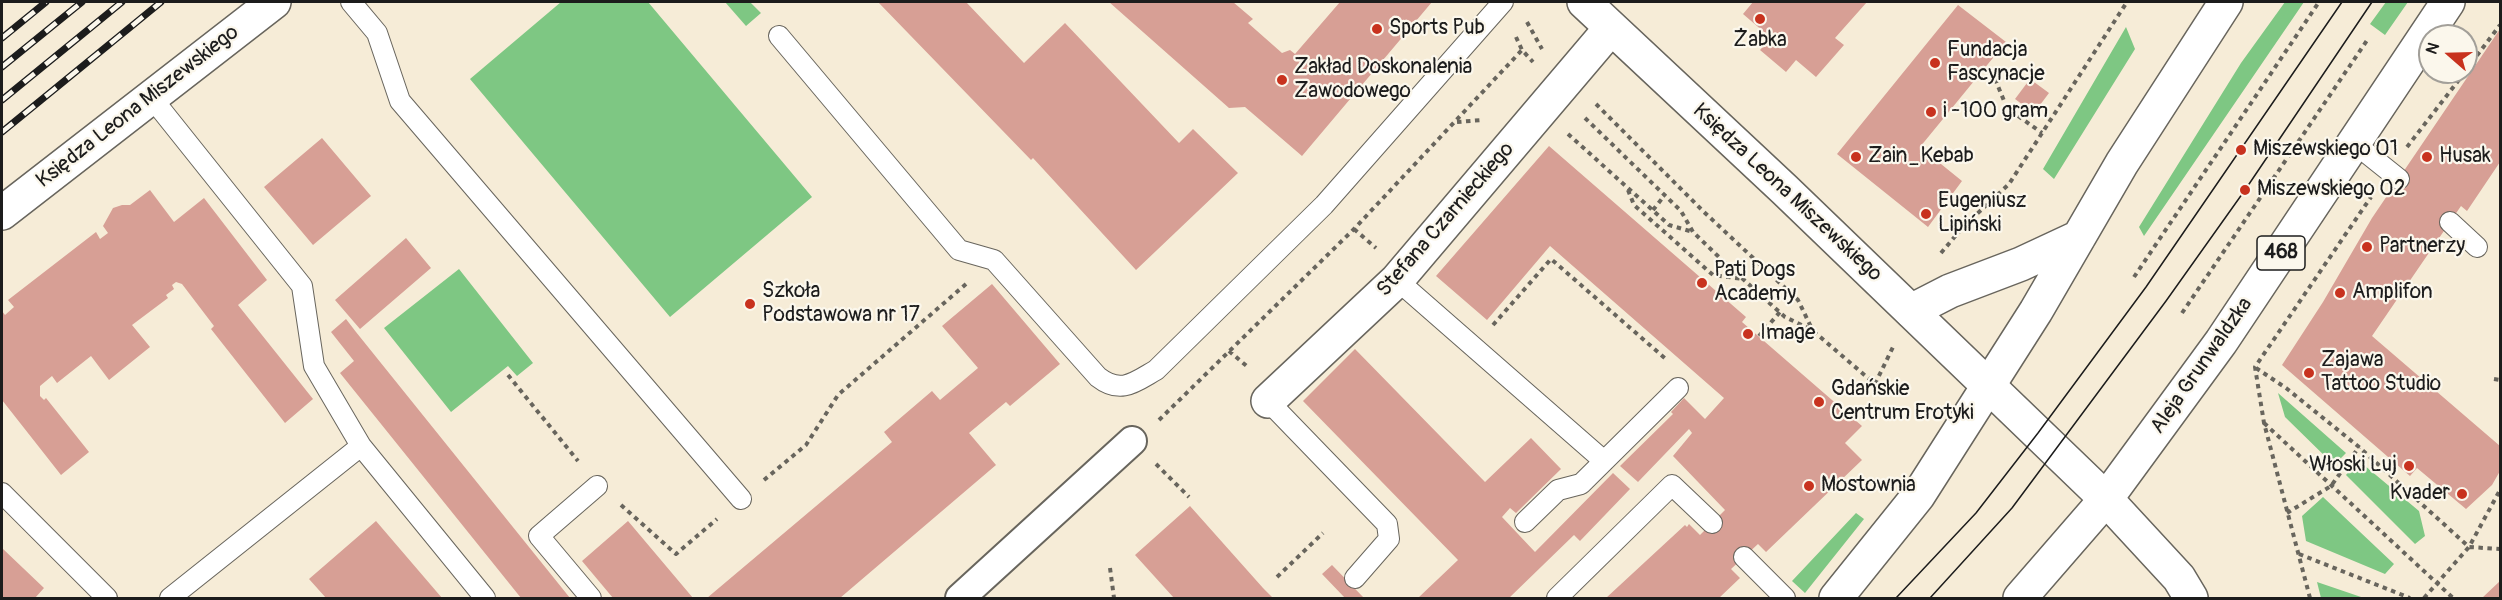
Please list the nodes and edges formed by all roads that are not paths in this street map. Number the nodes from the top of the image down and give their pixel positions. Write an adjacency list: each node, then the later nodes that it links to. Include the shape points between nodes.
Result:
1 (274, 2): 9 (main road, Księdza Leona Miszewskiego)
2 (351, 2): 26 (lane, via 377,33 400,101)
3 (1503, 2): 8 (lane, via 1324,205 1156,370 1122,387 1108,384 1098,376 994,260 959,250)
4 (1584, 2): 7 (main road, Księdza Leona Miszewskiego)
5 (2226, 2): 14 (main road)
6 (2448, 2): 10 (main road, Aleja Grunwaldzka / 468)
7 (1611, 28): 16 (main road, Stefana Czarnieckiego); 17 (main road, Księdza Leona Miszewskiego)
8 (779, 36)
9 (151, 97): 12 (main road, Księdza Leona Miszewskiego); 22 (lane, via 302,286 314,366)
10 (2354, 143): 11 (lane); 27 (main road, Aleja Grunwaldzka / 468, via 2221,342)
11 (2394, 175)
12 (2, 213)
13 (2450, 222): 15 (lane)
14 (2079, 237): 17 (main road); 18 (main road)
15 (2477, 247)
16 (1397, 280): 20 (main road, Stefana Czarnieckiego); 23 (lane)
17 (1911, 311): 18 (main road, Księdza Leona Miszewskiego)
18 (1989, 386): 27 (main road, Księdza Leona Miszewskiego); 39 (main road, via 1918,496)
19 (1678, 388): 23 (lane)
20 (1268, 401): 31 (lane, via 1387,524 1389,539)
21 (1132, 441): 36 (street)
22 (361, 447): 33 (lane); 34 (lane)
23 (1604, 461): 28 (lane, via 1581,484 1558,490)
24 (597, 486): 35 (lane, via 539,536)
25 (2, 493): 32 (lane)
26 (741, 499)
27 (2106, 499): 40 (main road, Aleja Grunwaldzka / 468); 41 (main road, Księdza Leona Miszewskiego, via 2179,578)
28 (1524, 522)
29 (1712, 523): 37 (lane, via 1672,485)
30 (1744, 557): 38 (lane)
31 (1355, 578)
32 (106, 598)
33 (170, 598)
34 (485, 598)
35 (591, 598)
36 (960, 598)
37 (1557, 598)
38 (1785, 598)
39 (1836, 598)
40 (2020, 598)
41 (2191, 598)

